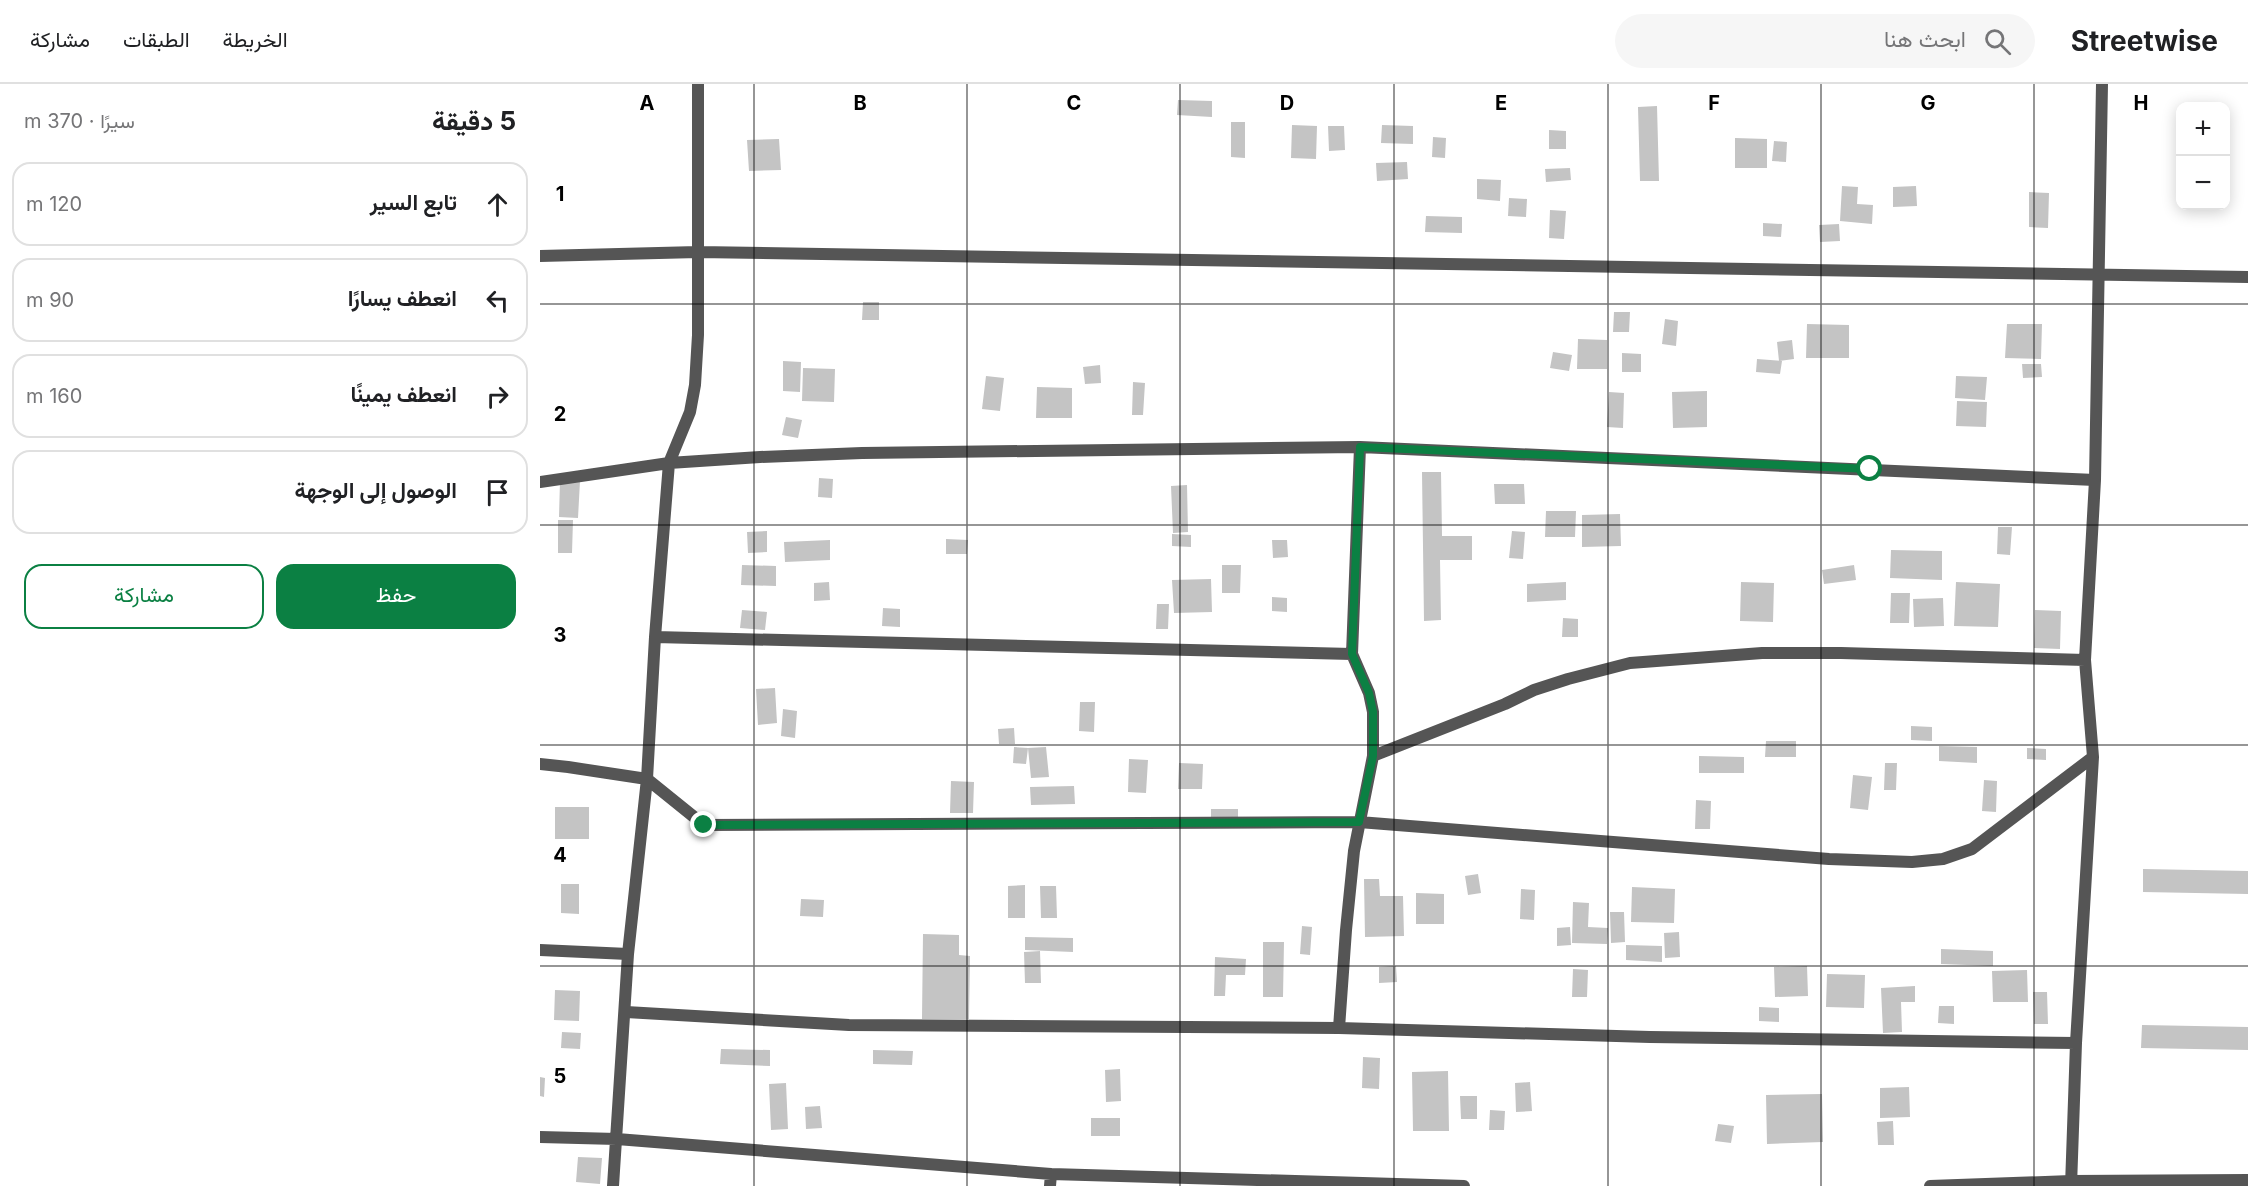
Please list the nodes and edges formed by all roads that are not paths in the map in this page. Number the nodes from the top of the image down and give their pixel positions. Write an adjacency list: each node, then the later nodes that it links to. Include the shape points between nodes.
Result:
1 (698, 84): 3 (street)
2 (2102, 84): 5 (street)
3 (698, 252): 4 (street); 5 (street); 8 (street, via 695,385 690,412)
4 (540, 256)
5 (2098, 276): 6 (street); 9 (street)
6 (2248, 277)
7 (1360, 447): 8 (street, via 862,453); 9 (street); 12 (street)
8 (669, 463): 10 (street); 11 (street)
9 (2095, 480): 13 (street)
10 (540, 482)
11 (655, 637): 12 (street); 17 (street)
12 (1352, 654): 14 (street, via 1373,712)
13 (2085, 660): 14 (street, via 1762,653 1630,663 1534,690); 15 (street)
14 (1373, 756): 18 (street)
15 (2093, 757): 18 (street, via 1972,849 1922,861 1829,859); 23 (street)
16 (540, 764): 17 (street)
17 (647, 779): 18 (street, via 704,825); 20 (street)
18 (1359, 822): 22 (street)
19 (540, 950): 20 (street)
20 (628, 954): 21 (street)
21 (626, 1012): 22 (street, via 849,1024); 25 (street)
22 (1339, 1028): 23 (street)
23 (2076, 1043): 28 (street)
24 (540, 1137): 25 (street)
25 (617, 1139): 26 (street); 29 (street)
26 (1050, 1180): 30 (street)
27 (2248, 1180): 28 (street)
28 (2071, 1184): 31 (street)
29 (613, 1186)
30 (1464, 1186)
31 (1930, 1186)

